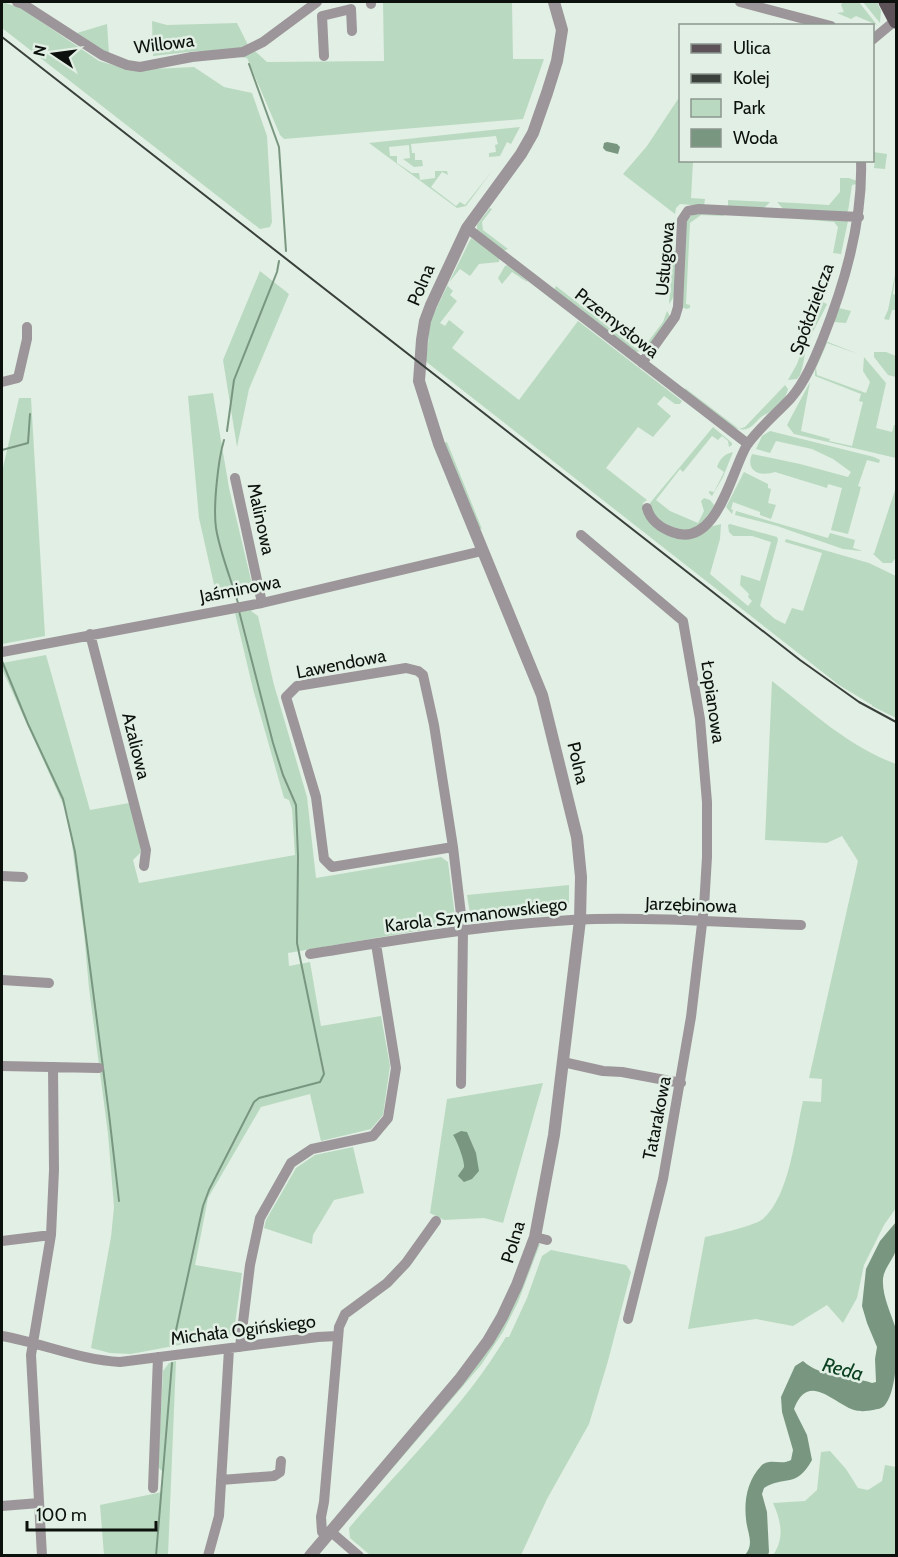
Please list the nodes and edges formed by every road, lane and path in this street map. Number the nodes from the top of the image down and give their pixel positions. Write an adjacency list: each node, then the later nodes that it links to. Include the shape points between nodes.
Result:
1 (17, 2): 2 (street, Willowa, via 102,55 140,67 243,52)
2 (317, 2)
3 (554, 2): 14 (street, Polna, via 562,30 560,45 533,133)
4 (740, 2): 8 (street)
5 (885, 2): 7 (main road)
6 (351, 5): 9 (street); 11 (street, via 322,16)
7 (896, 20): 10 (street)
8 (823, 24)
9 (352, 31)
10 (874, 39)
11 (324, 56)
12 (861, 162): 13 (street, Spółdzielcza)
13 (859, 217): 16 (street, Usługowa, via 699,208 688,211 682,220 675,318); 18 (street, Spółdzielcza, via 823,338 793,395)
14 (467, 228): 16 (street, Przemysłowa); 22 (street, Polna, via 425,321 419,381)
15 (27, 327): 17 (street, via 18,378)
16 (642, 363): 18 (street, Przemysłowa)
17 (2, 382)
18 (748, 444): 20 (street, Spółdzielcza, via 716,515 692,534 671,532 658,524)
19 (235, 478): 23 (street, Malinowa)
20 (647, 508)
21 (581, 535): 31 (street, Łopianowa, via 683,621 702,735 707,830)
22 (482, 552): 23 (street, Jaśminowa); 30 (street, Polna, via 546,710 577,837)
23 (262, 603): 24 (street, Jaśminowa)
24 (90, 634): 25 (street, Jaśminowa); 27 (street, Azaliowa, via 146,850)
25 (2, 652)
26 (453, 847): 26 (street, Lawendowa, via 339,867 327,864 322,853 316,797 288,693 297,686 406,668 423,675); 33 (street, Lawendowa)
27 (144, 866)
28 (2, 876): 29 (street)
29 (24, 877)
30 (580, 920): 31 (street, Jarzębinowa); 33 (street, Karola Szymanowskiego); 38 (street, Polna)
31 (703, 921): 32 (street, Jarzębinowa); 42 (street, Tatarakowa)
32 (801, 926)
33 (463, 931): 34 (street, Karola Szymanowskiego); 43 (street)
34 (376, 944): 35 (street, Karola Szymanowskiego); 53 (street, Karola Szymanowskiego, via 396,1068 388,1118 373,1136 312,1149 291,1163 260,1218)
35 (309, 954)
36 (2, 980): 37 (street)
37 (49, 982)
38 (563, 1062): 42 (street); 46 (street, Polna, via 553,1141)
39 (2, 1066): 40 (street)
40 (53, 1067): 41 (street); 45 (street)
41 (99, 1068)
42 (681, 1083): 49 (street, Tatarakowa, via 663,1179)
43 (461, 1084)
44 (435, 1221): 51 (street, Michała Ogińskiego, via 387,1283 345,1314)
45 (51, 1234): 48 (street); 52 (street)
46 (534, 1237): 47 (street); 61 (street, Polna, via 517,1285 488,1341)
47 (547, 1240)
48 (2, 1241)
49 (628, 1319)
50 (2, 1336): 52 (street, Michała Ogińskiego)
51 (337, 1336): 53 (street, Michała Ogińskiego); 58 (street)
52 (33, 1342): 54 (street, Michała Ogińskiego, via 101,1360); 59 (street, via 30,1355)
53 (234, 1348): 54 (street, Michała Ogińskiego); 56 (street, Karola Szymanowskiego)
54 (158, 1358): 57 (street)
55 (281, 1461): 56 (street, via 280,1472 274,1476)
56 (221, 1480): 63 (street, Karola Szymanowskiego, via 219,1516)
57 (153, 1488)
58 (324, 1502): 61 (street); 61 (street, via 322,1532)
59 (39, 1503): 60 (street); 62 (street)
60 (2, 1506)
61 (331, 1530): 64 (street, Polna); 65 (street)
62 (42, 1556)
63 (208, 1556)
64 (310, 1556)
65 (359, 1556)

